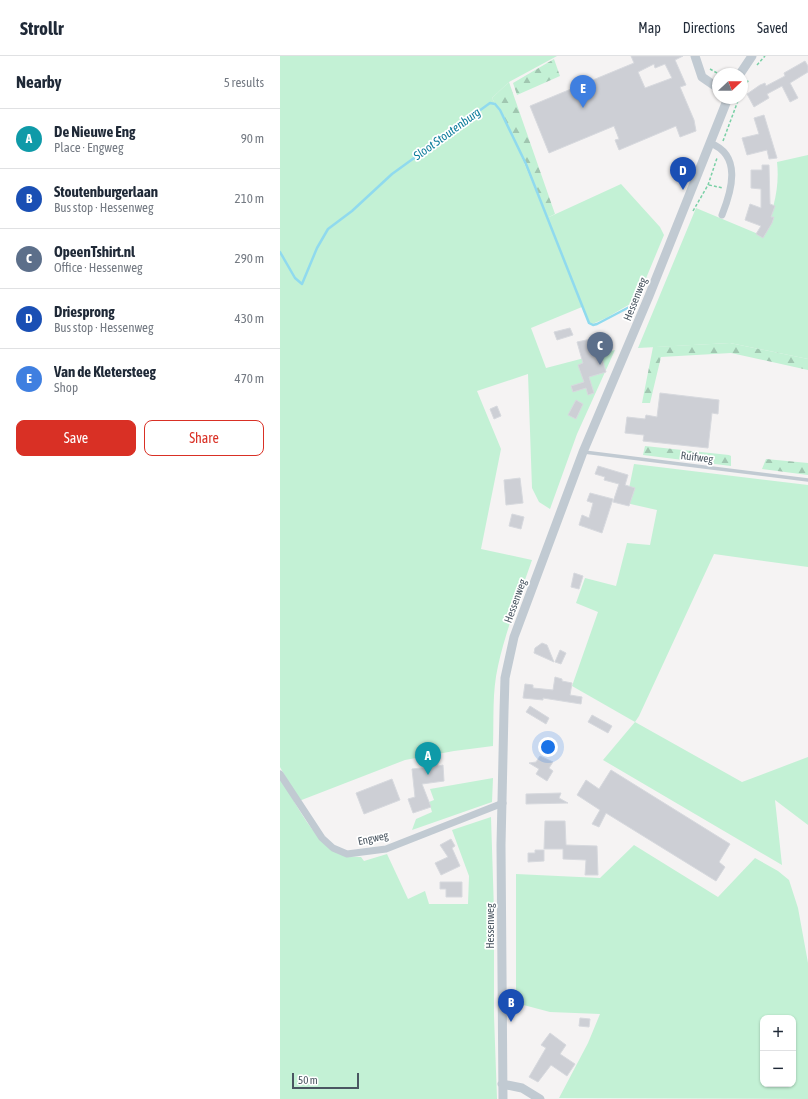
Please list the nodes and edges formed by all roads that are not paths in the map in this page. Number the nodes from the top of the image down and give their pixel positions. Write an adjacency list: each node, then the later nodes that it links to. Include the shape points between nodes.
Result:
1 (695, 56): 4 (street, via 702,77)
2 (752, 56): 3 (street)
3 (748, 68)
4 (712, 84)
5 (726, 104): 6 (street, Hessenweg)
6 (710, 143): 7 (street, via 720,148 730,160 731,188); 8 (street, Hessenweg)
7 (722, 215)
8 (583, 452): 9 (lane, Ruifweg); 11 (street, Hessenweg, via 514,637 505,678)
9 (808, 480)
10 (280, 774): 11 (street, Engweg, via 322,838 333,848 347,854 386,849)
11 (503, 803): 12 (street, Hessenweg)
12 (502, 1084): 13 (street, Hessenweg); 14 (street, via 522,1088)
13 (503, 1099)
14 (540, 1099)

